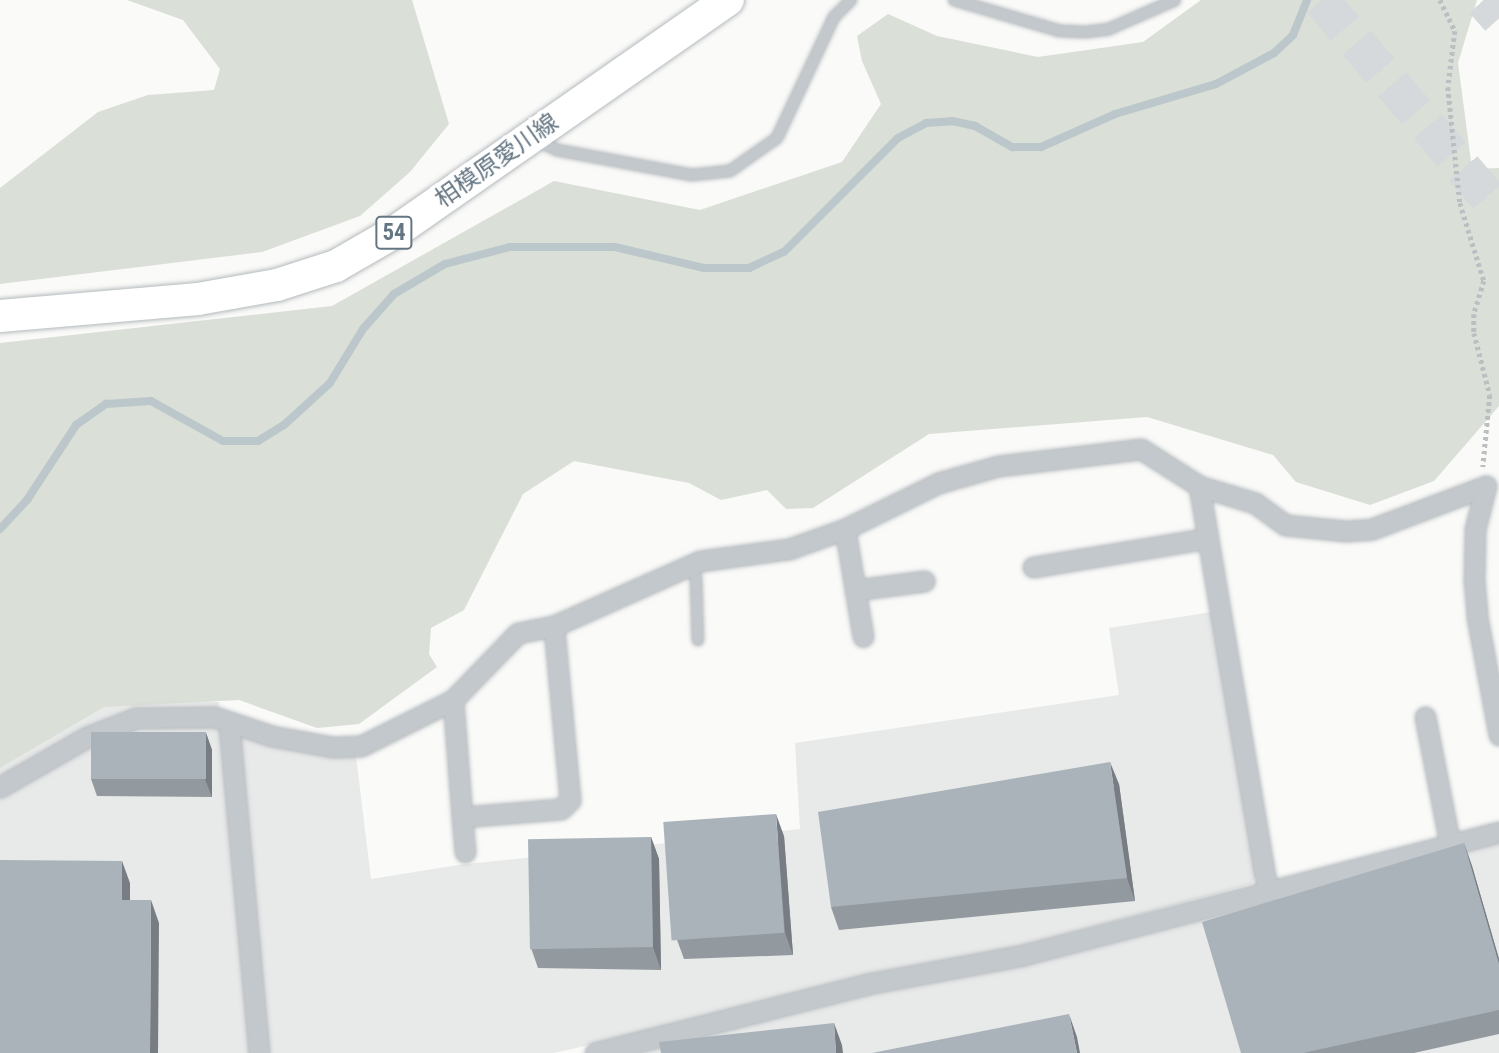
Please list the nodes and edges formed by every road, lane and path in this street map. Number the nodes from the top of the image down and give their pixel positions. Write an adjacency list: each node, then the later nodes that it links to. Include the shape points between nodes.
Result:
1 (728, 0): 6 (main road, 相模原愛川線 / 54)
2 (851, 0): 6 (lane, via 834,17 777,138 730,171 692,175 557,150)
3 (954, 0): 4 (lane, via 1060,31 1086,32 1109,29)
4 (1175, 0)
5 (1440, 0): 9 (path, via 1455,31 1448,87 1460,203 1484,281 1474,314 1490,395)
6 (530, 138): 7 (main road, 相模原愛川線 / 54, via 395,232 336,266 277,285 198,299)
7 (0, 316)
8 (1199, 486): 9 (street, via 1255,503 1285,525 1346,531 1413,516); 10 (street, via 1141,449 1120,449 998,466 938,483); 11 (street)
9 (1483, 486): 18 (street, via 1475,529)
10 (845, 529): 12 (street, via 789,549); 15 (street)
11 (1208, 538): 13 (street); 30 (street)
12 (690, 566): 16 (street); 20 (lane, via 696,579)
13 (1047, 571)
14 (924, 581): 15 (street)
15 (855, 590): 19 (street)
16 (554, 626): 21 (street, via 518,633); 26 (street, via 570,800 561,809)
17 (1499, 628): 18 (street)
18 (1480, 633): 24 (street)
19 (863, 636)
20 (698, 640)
21 (453, 700): 23 (street, via 361,746 333,747); 26 (street)
22 (1425, 717): 28 (street, via 1421,740)
23 (229, 724): 25 (street, via 183,715 136,718 88,737); 31 (street)
24 (1498, 725)
25 (0, 787)
26 (462, 817): 29 (street)
27 (1499, 832): 28 (street)
28 (1450, 845): 30 (street)
29 (465, 852)
30 (1267, 889): 32 (street, via 1023,955 867,984)
31 (259, 1053)
32 (595, 1053)

